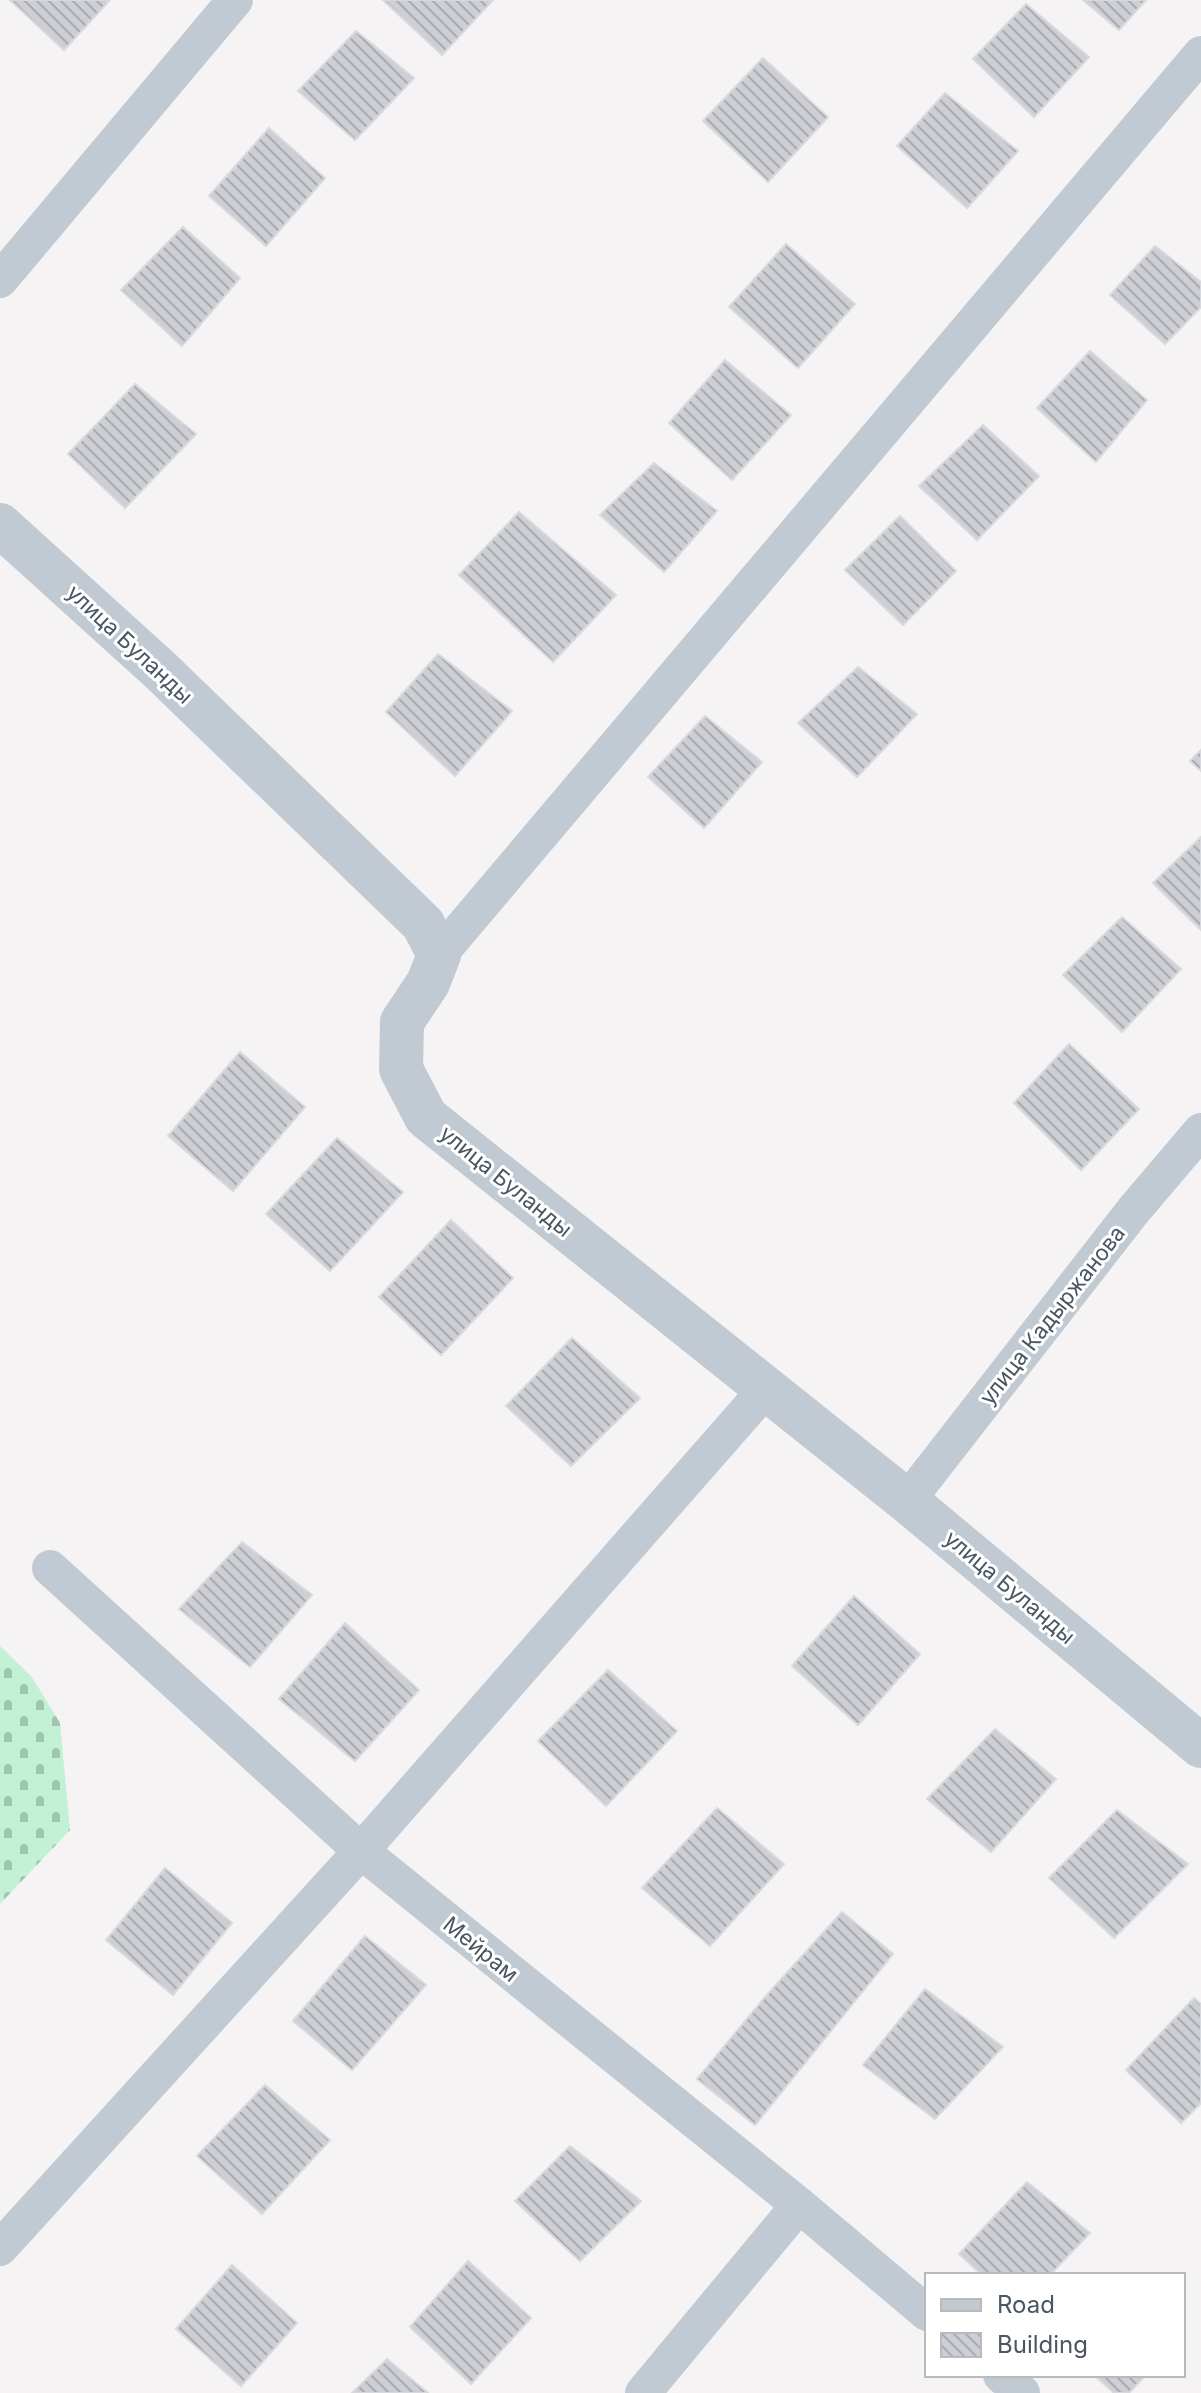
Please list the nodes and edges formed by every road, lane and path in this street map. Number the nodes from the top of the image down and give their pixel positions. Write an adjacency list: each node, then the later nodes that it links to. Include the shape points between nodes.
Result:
1 (215, 7): 3 (street)
2 (1201, 54): 5 (street)
3 (0, 280)
4 (0, 525): 5 (street, улица Буланды, via 160,670 423,924)
5 (439, 955): 7 (street, улица Буланды, via 402,1022 401,1069 426,1117)
6 (1201, 1131): 8 (street, улица Кадыржанова)
7 (766, 1389): 8 (street, улица Буланды); 11 (street)
8 (907, 1501): 10 (street, улица Буланды)
9 (50, 1568): 11 (street, Мейрам)
10 (1201, 1746)
11 (361, 1851): 12 (street, Мейрам); 13 (street)
12 (799, 2205): 14 (street, Мейрам); 16 (street)
13 (0, 2248)
14 (925, 2311)
15 (1003, 2377): 17 (street)
16 (643, 2393)
17 (1022, 2393)

